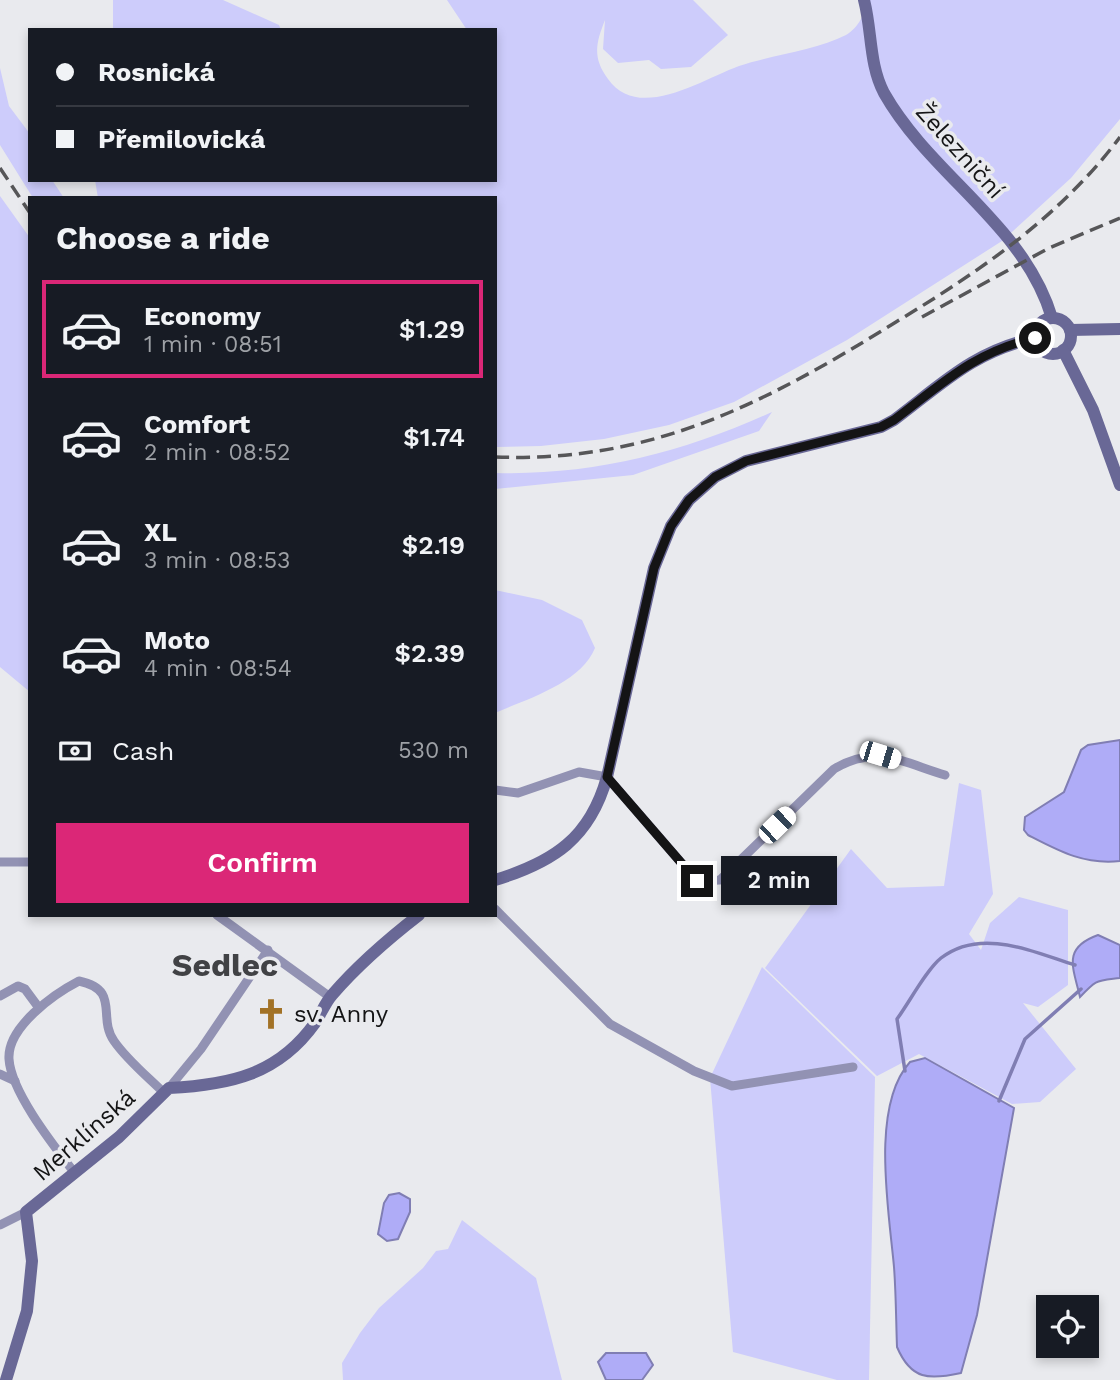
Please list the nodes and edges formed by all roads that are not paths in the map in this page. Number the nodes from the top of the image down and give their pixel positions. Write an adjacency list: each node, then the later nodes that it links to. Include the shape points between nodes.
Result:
1 (864, 0): 2 (street, Železniční, via 883,92 908,127 1020,251 1045,295)
2 (1052, 318): 4 (street); 5 (street, via 1039,324)
3 (1120, 329): 4 (street)
4 (1070, 330): 6 (street)
5 (1035, 338): 6 (street, via 1046,352); 9 (street, via 1008,344 967,364 881,427 746,461 715,477 689,500 671,526 654,568)
6 (1063, 350): 7 (street, via 1088,399)
7 (1120, 485)
8 (945, 775): 9 (street, via 880,755 855,757 834,769 720,880 697,881)
9 (607, 777): 10 (street, via 579,772 518,793); 13 (street, via 595,809 571,841 539,863)
10 (497, 790)
11 (0, 862): 12 (street)
12 (28, 862)
13 (497, 879)
14 (497, 911): 21 (street, via 610,1024 694,1071 732,1086)
15 (220, 917): 17 (street)
16 (417, 917): 19 (street, Merklínská)
17 (268, 950): 19 (street); 24 (street, Merklínská, via 201,1049)
18 (0, 996): 20 (street, via 18,986)
19 (330, 997): 24 (street, Merklínská, via 314,1024 265,1068 216,1086)
20 (40, 1008): 23 (street, via 20,1028 9,1057); 24 (street, via 79,981 98,988 105,998 112,1039)
21 (853, 1067)
22 (0, 1074): 23 (street)
23 (15, 1081): 25 (street)
24 (167, 1090): 25 (street, Merklínská)
25 (74, 1172): 26 (street, Merklínská)
26 (26, 1213): 27 (street); 28 (street, via 32,1261 27,1311)
27 (0, 1225)
28 (6, 1380)

